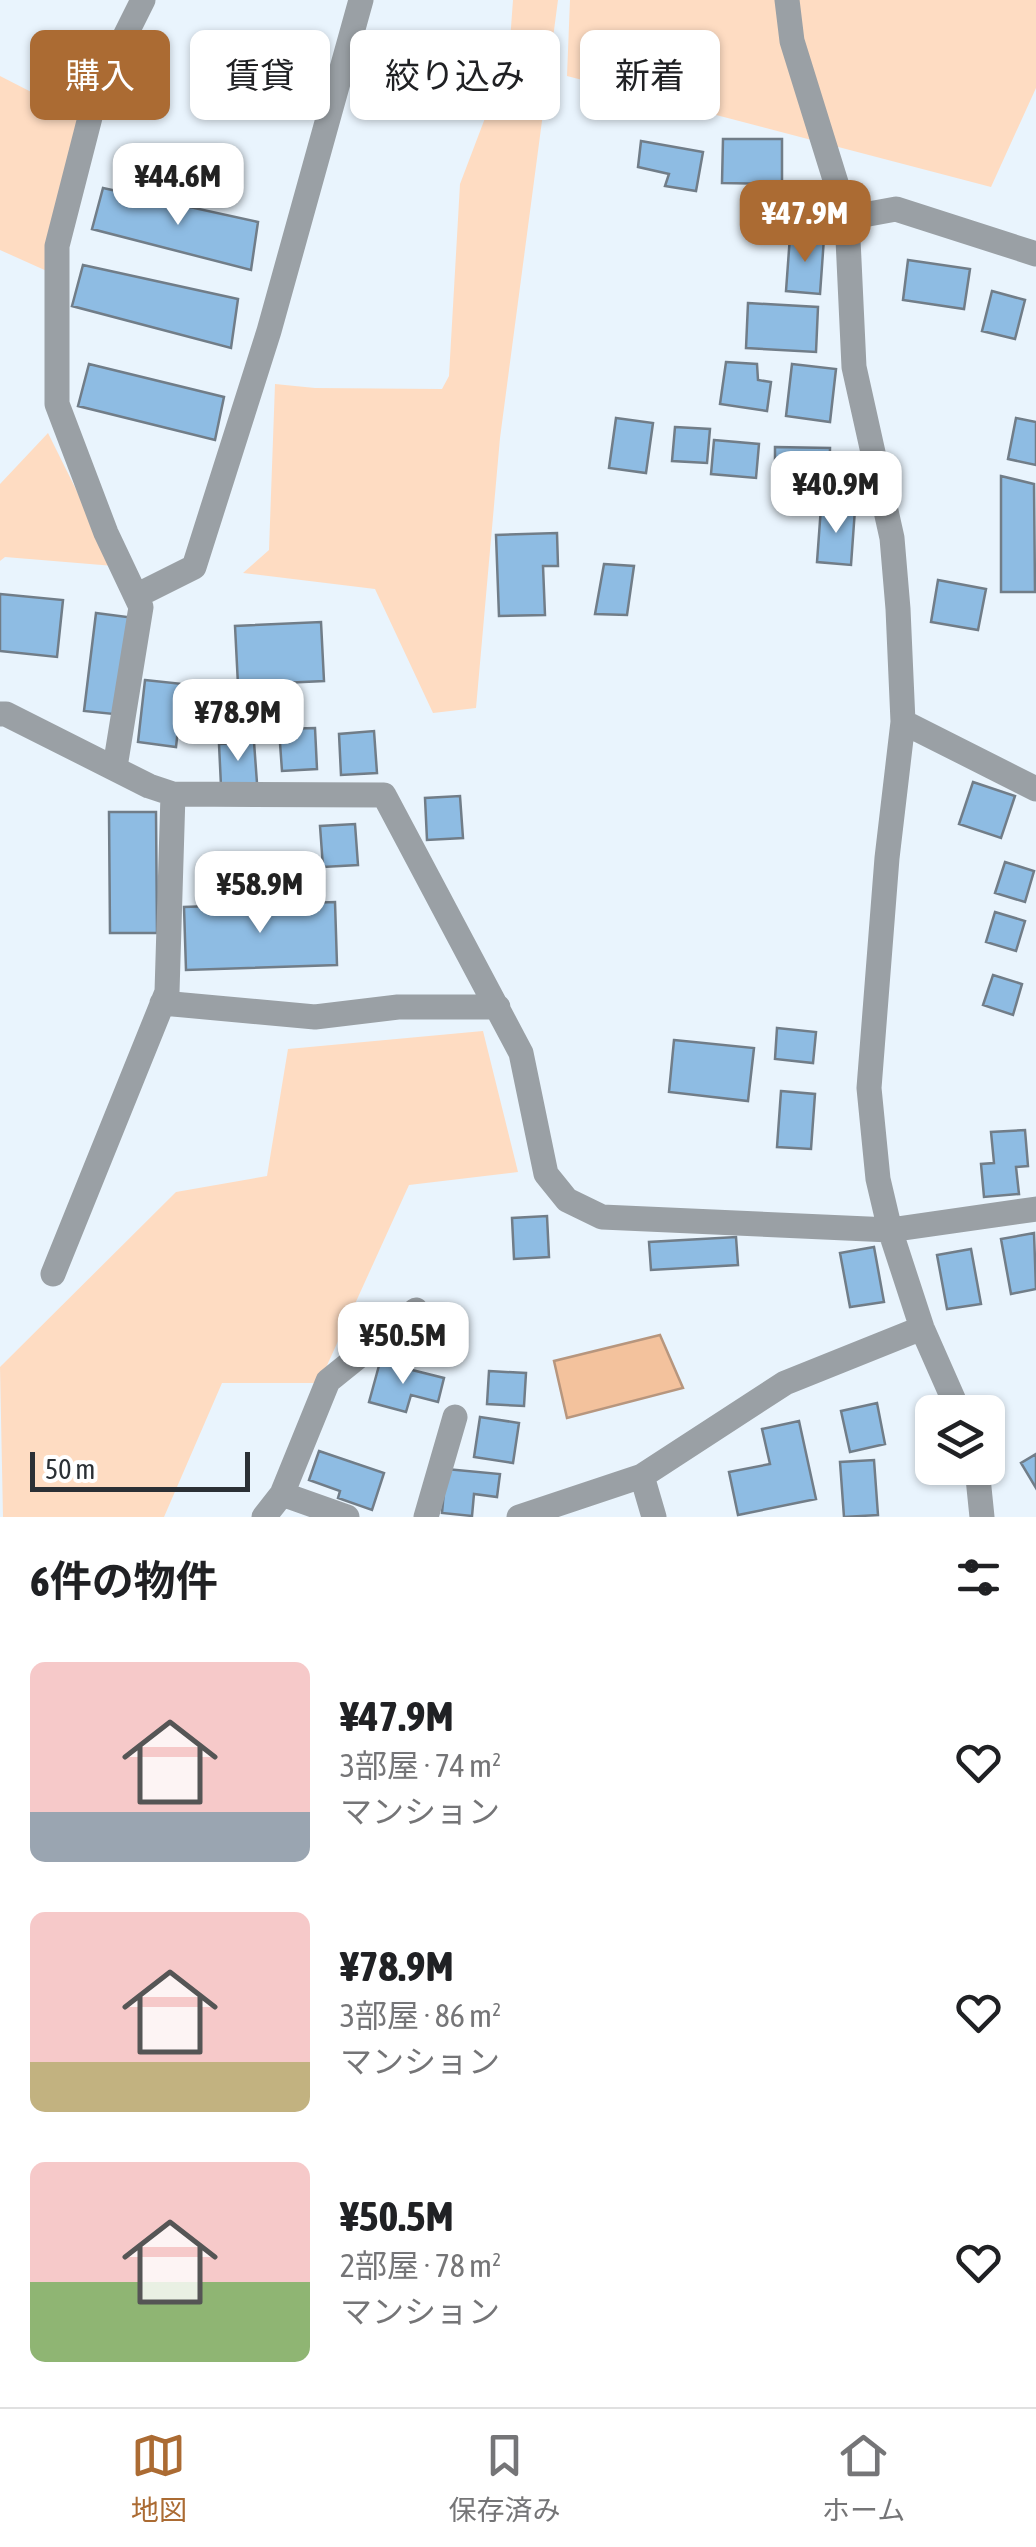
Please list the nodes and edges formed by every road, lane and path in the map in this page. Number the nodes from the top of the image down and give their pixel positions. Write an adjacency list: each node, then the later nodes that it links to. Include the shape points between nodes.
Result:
1 (143, 0): 6 (street, via 96,94 57,246 57,404)
2 (361, 0): 6 (street, via 269,331 194,567)
3 (787, 0): 4 (street, via 792,41)
4 (847, 218): 5 (street, via 896,209); 8 (street, via 854,367 892,538)
5 (1036, 254)
6 (136, 596): 9 (street, via 141,606)
7 (0, 714): 9 (street)
8 (903, 722): 10 (street); 15 (street, via 869,1088)
9 (116, 767): 11 (street)
10 (1036, 789)
11 (173, 794): 12 (street); 13 (street, via 384,796)
12 (162, 1004): 13 (street, via 315,1017 398,1007); 16 (street)
13 (498, 1008): 15 (street, via 520,1053 546,1174 567,1200 602,1217)
14 (1036, 1210): 15 (street)
15 (890, 1230): 18 (street)
16 (53, 1274)
17 (416, 1310): 23 (street, via 328,1381)
18 (922, 1328): 19 (street); 21 (street, via 785,1384)
19 (952, 1395)
20 (455, 1417): 26 (street)
21 (642, 1476): 27 (street); 28 (street)
22 (979, 1485): 29 (street)
23 (282, 1494): 24 (street); 25 (street)
24 (264, 1517)
25 (347, 1517)
26 (426, 1517)
27 (519, 1517)
28 (654, 1517)
29 (982, 1517)

